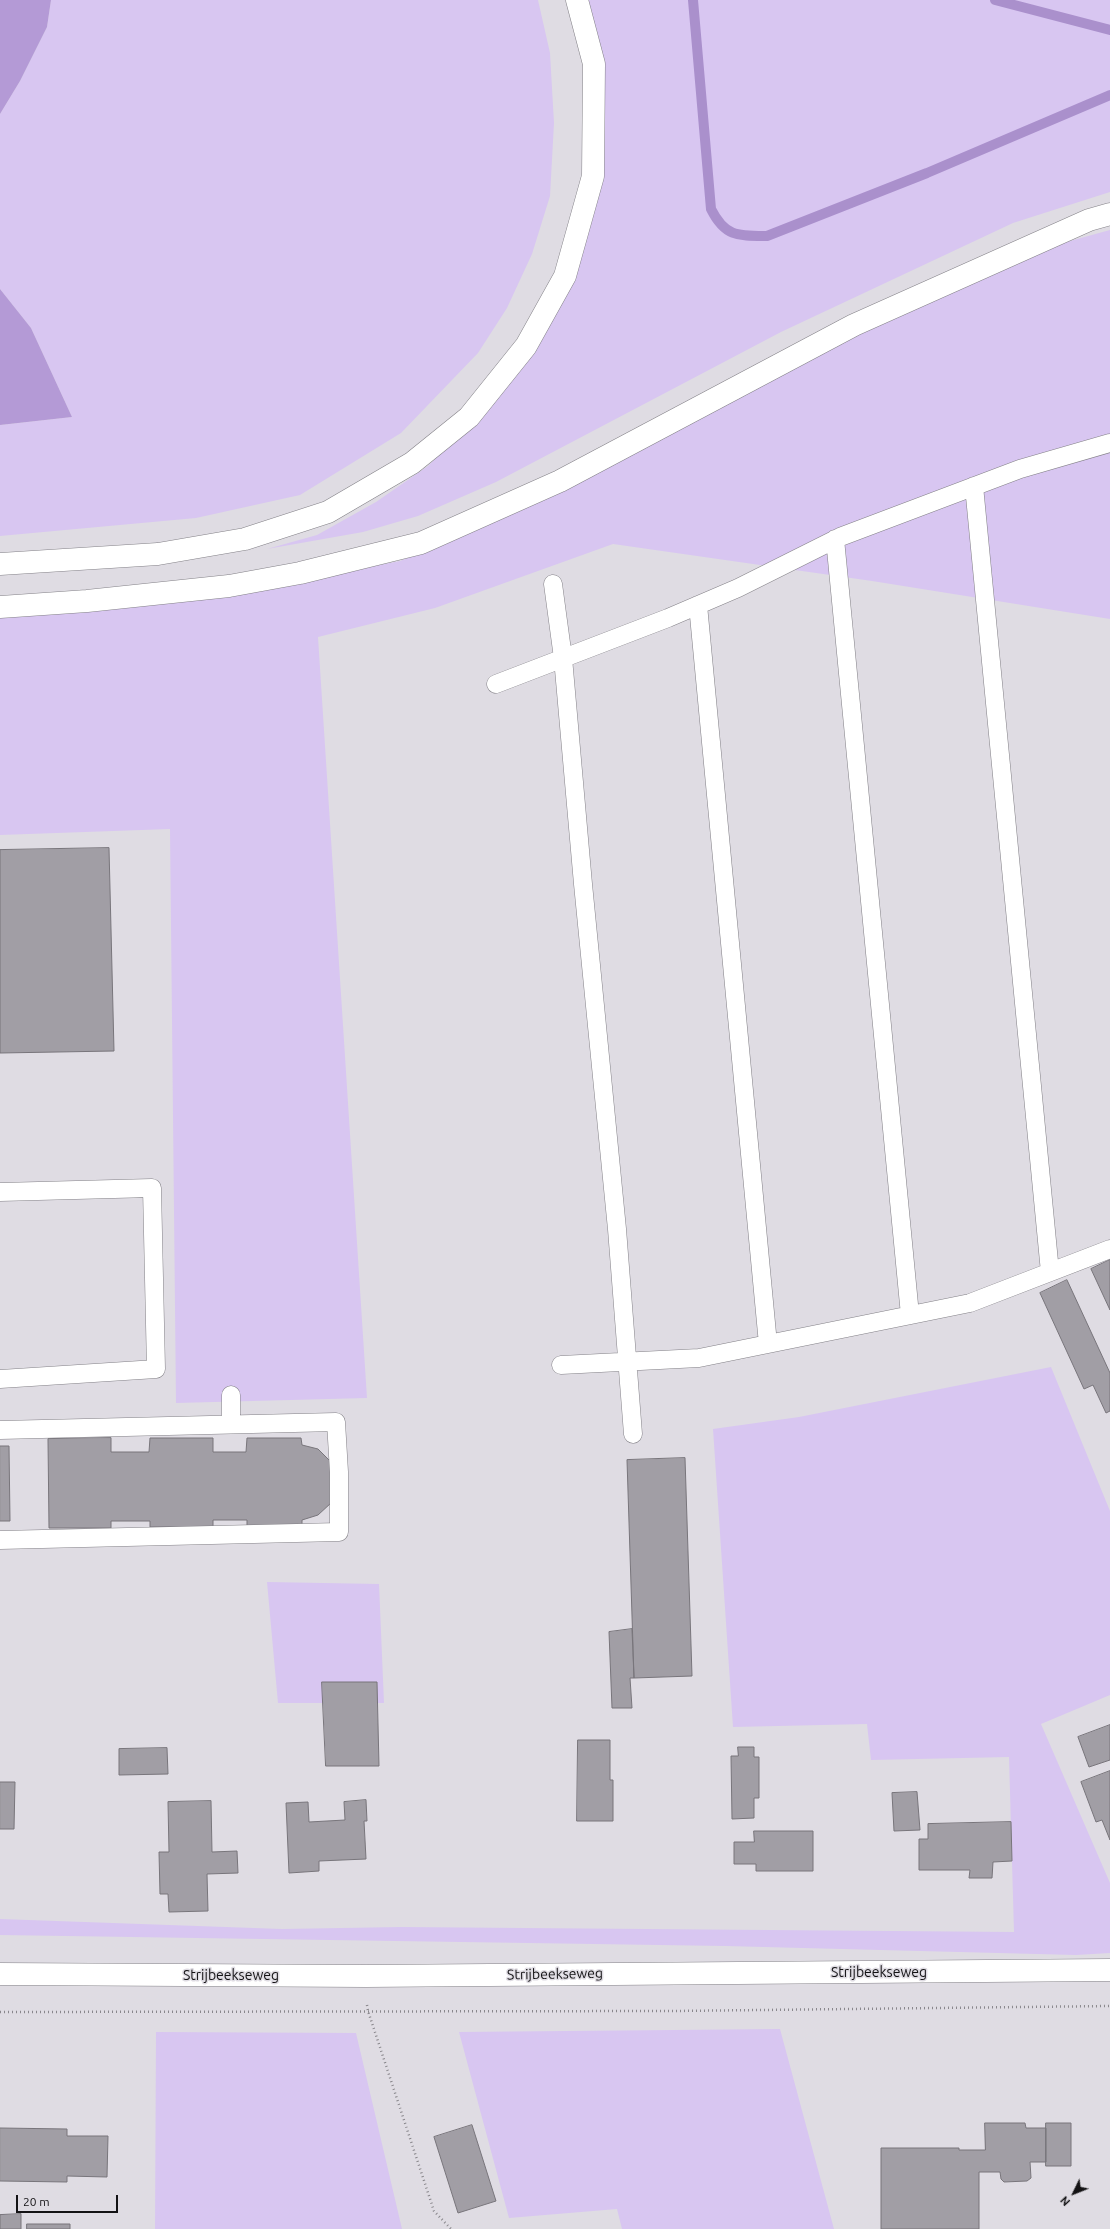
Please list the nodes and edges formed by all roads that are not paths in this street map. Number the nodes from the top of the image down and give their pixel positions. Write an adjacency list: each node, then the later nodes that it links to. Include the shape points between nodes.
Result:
1 (577, 0): 6 (main road, via 594,64 593,176 565,276 526,346 469,417 412,463 328,512 245,539 158,554)
2 (1110, 214): 9 (main road, via 1089,220 854,325 560,481 421,543 300,573 229,586)
3 (1110, 444): 4 (lane, via 1020,469)
4 (974, 486): 5 (lane); 14 (lane)
5 (835, 539): 8 (lane, via 738,588); 15 (lane)
6 (0, 564)
7 (553, 584): 10 (lane)
8 (698, 605): 10 (lane); 16 (lane)
9 (0, 607)
10 (563, 658): 11 (lane); 17 (lane)
11 (496, 684)
12 (0, 1192): 19 (lane, via 152,1188 156,1369)
13 (1110, 1250): 14 (lane)
14 (1050, 1272): 15 (lane, via 970,1303)
15 (910, 1315): 16 (lane)
16 (768, 1344): 17 (lane, via 699,1358)
17 (628, 1362): 18 (lane); 23 (lane)
18 (561, 1364)
19 (0, 1379)
20 (231, 1395): 21 (lane)
21 (231, 1424): 22 (lane); 24 (lane, via 336,1422 340,1472 339,1532)
22 (0, 1430)
23 (634, 1434)
24 (0, 1540)
25 (1110, 1970): 26 (main road, Strijbeekseweg, via 366,1976)
26 (0, 1974)

